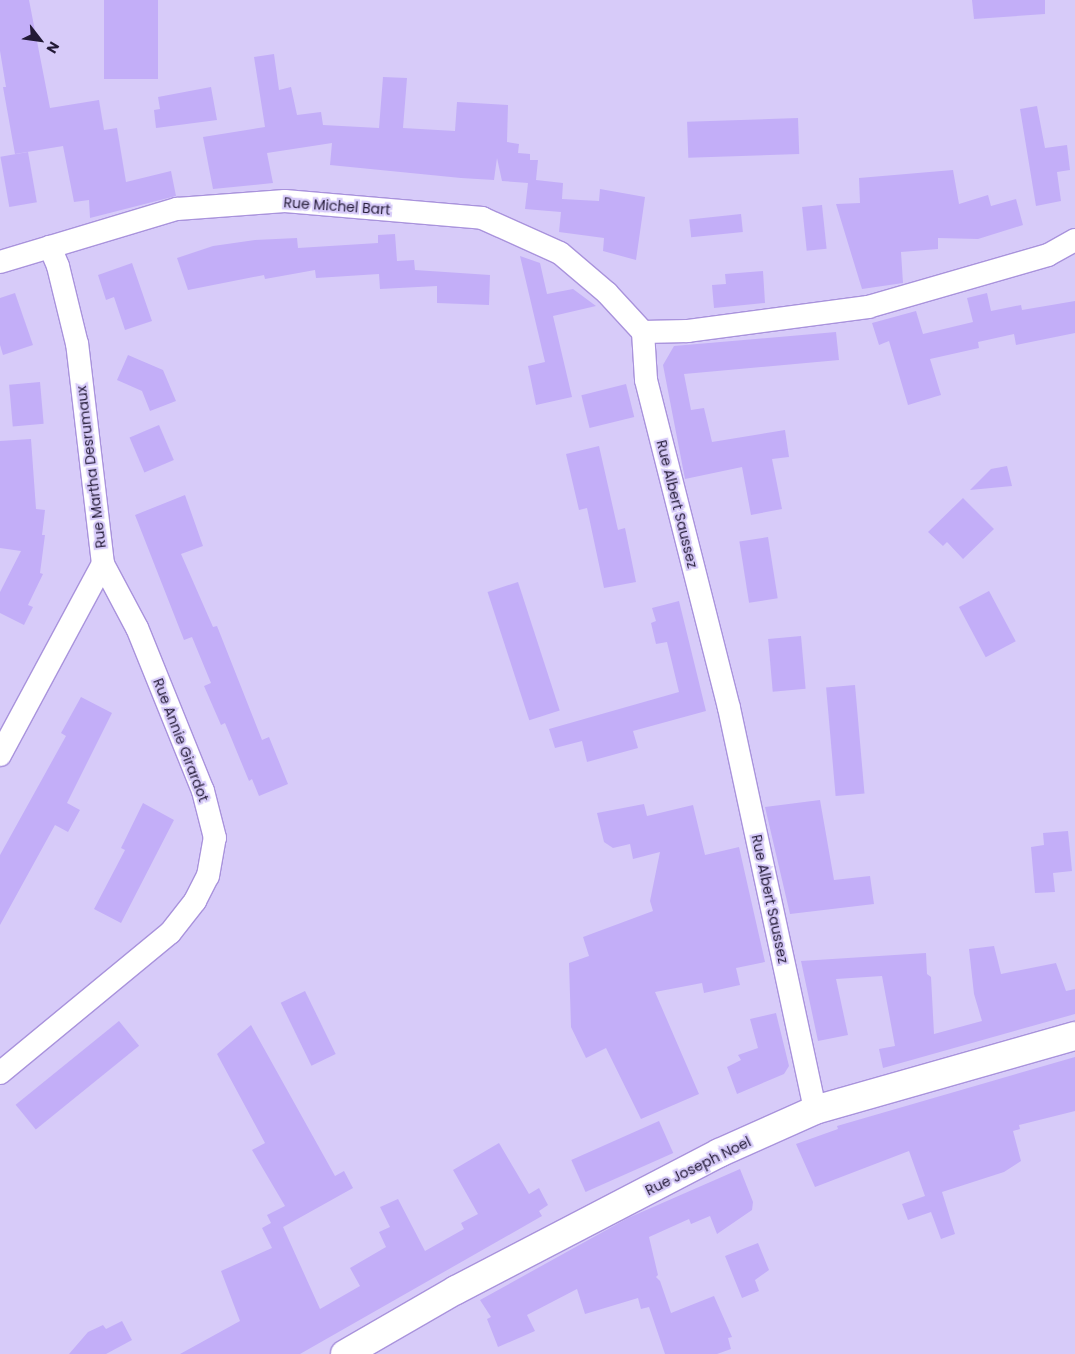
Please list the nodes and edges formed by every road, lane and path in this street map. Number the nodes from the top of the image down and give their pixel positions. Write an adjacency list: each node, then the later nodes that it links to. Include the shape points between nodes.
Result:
1 (1075, 240): 4 (street, via 1048,255 868,307 688,331)
2 (50, 248): 3 (street, Rue Michel Bart); 4 (street, Rue Michel Bart, via 177,210 285,201 482,218 560,253 607,293); 5 (street, Rue Martha Desrumaux, via 58,266 77,344)
3 (0, 262)
4 (643, 332): 9 (street, Rue Albert Saussez, via 646,380 729,708)
5 (103, 564): 6 (street, Rue Martha Desrumaux); 8 (street, Rue Annie Girardot, via 137,628 203,791 215,838 208,876 195,901 170,933)
6 (0, 754)
7 (1075, 1036): 9 (street, Rue Joseph Noel)
8 (0, 1073)
9 (815, 1110): 10 (street, Rue Joseph Noel, via 719,1153 456,1290)
10 (344, 1354)

